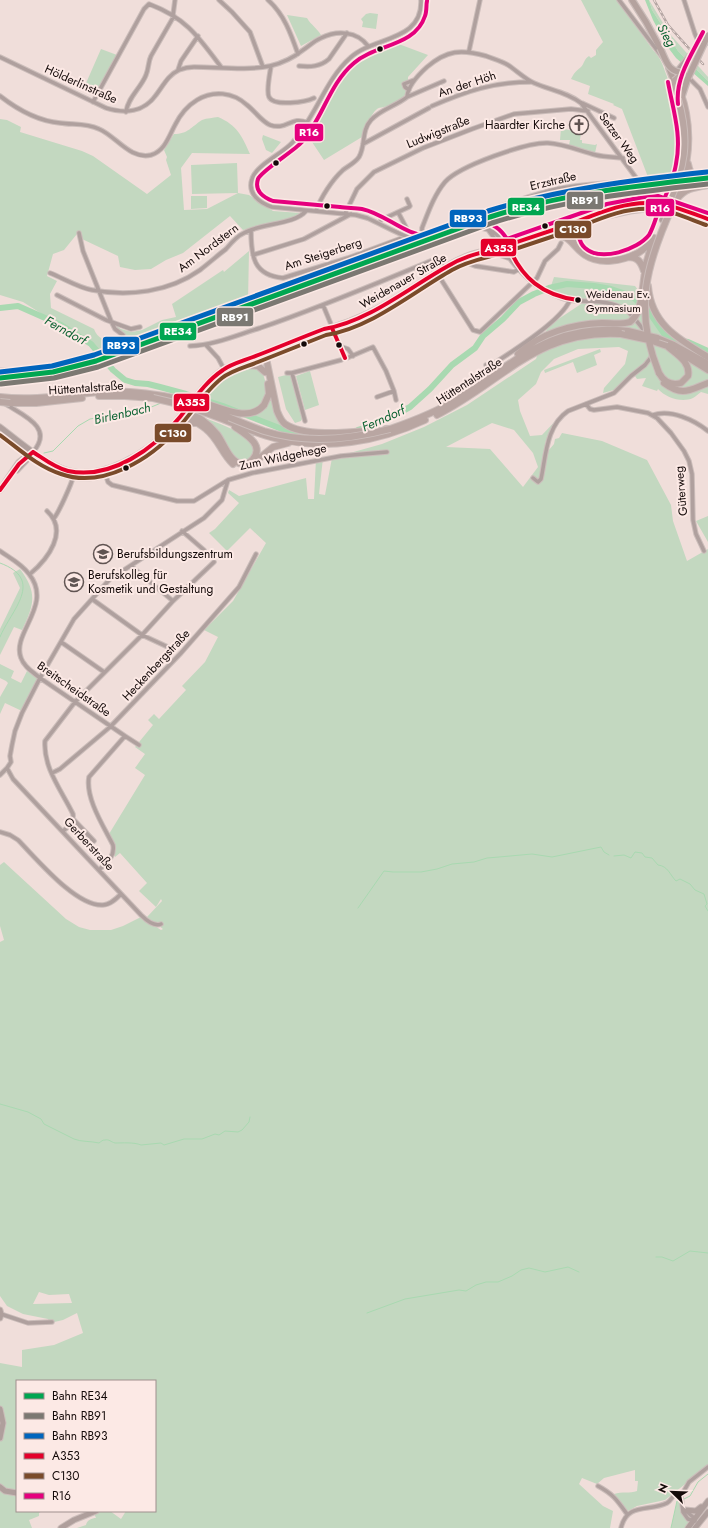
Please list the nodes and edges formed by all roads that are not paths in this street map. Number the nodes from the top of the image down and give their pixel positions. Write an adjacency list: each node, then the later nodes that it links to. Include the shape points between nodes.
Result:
1 (174, 0): 9 (street)
2 (219, 0): 22 (street, via 250,32)
3 (268, 0): 17 (street, via 287,24)
4 (422, 0): 15 (street, via 420,14 412,28 396,37)
5 (480, 0): 16 (street)
6 (619, 0): 24 (street, via 663,59 672,68)
7 (684, 0): 14 (street)
8 (633, 2): 23 (main road, bridge, via 649,26)
9 (174, 15): 12 (street); 36 (street, via 149,4 144,9); 40 (street, via 148,60 146,74 128,103)
10 (347, 33): 15 (street, via 360,38); 17 (street, via 319,38); 20 (street, via 326,62 316,66)
11 (708, 35): 26 (main road, bridge)
12 (198, 36): 21 (street); 25 (street)
13 (708, 43): 14 (street, via 703,41)
14 (699, 44): 24 (street)
15 (368, 46): 42 (street, via 340,68)
16 (469, 51): 27 (street, Setzer Weg, via 440,57); 30 (street, Setzer Weg, via 507,64)
17 (298, 54): 19 (street)
18 (0, 57): 36 (street, Hölderlinstraße)
19 (270, 66): 22 (street); 35 (street, via 268,94 272,100 287,103)
20 (299, 66)
21 (221, 67): 22 (street); 25 (street, via 194,66)
22 (263, 67)
23 (669, 68): 26 (main road, bridge); 29 (main road)
24 (678, 69): 38 (street, via 700,88)
25 (178, 70): 40 (street, Hölderlinstraße, via 168,78 151,101 141,108)
26 (686, 76): 29 (highway, bridge); 33 (main road)
27 (414, 80): 31 (street); 31 (street, via 404,84)
28 (444, 81): 34 (street)
29 (674, 81): 33 (highway); 70 (highway, bridge, via 684,129 683,162 677,184)
30 (532, 82): 37 (street, Setzer Weg, via 574,96); 43 (street, An der Höh, via 498,84 451,98)
31 (409, 90): 34 (street)
32 (0, 96): 42 (street, via 35,118 85,124 100,129 134,154 145,156 162,149 187,108 200,98 212,94 239,98 272,126 296,120)
33 (682, 96): 45 (highway, bridge, via 688,129)
34 (407, 97): 43 (street, via 372,119 364,131)
35 (314, 98)
36 (93, 102): 40 (street, Hölderlinstraße)
37 (581, 103): 39 (street, Setzer Weg); 41 (street, Setzer Weg)
38 (708, 107)
39 (588, 111): 44 (street, Setzer Weg); 55 (street, Ludwigstraße, via 571,109 514,114 423,148 374,172 357,189)
40 (126, 112)
41 (614, 118)
42 (308, 123): 52 (street, via 290,145 254,173 251,187 253,194 262,203 272,207)
43 (363, 144): 53 (street, via 358,159 336,178)
44 (623, 158): 46 (street, Setzer Weg); 67 (street, via 597,156 549,143 509,152 458,172 445,182 435,199)
45 (687, 162): 47 (highway, via 695,179); 49 (highway, via 681,185)
46 (637, 179): 50 (street, Setzer Weg); 67 (street, Erzstraße, via 586,184 550,191)
47 (708, 184): 49 (highway, via 687,190)
48 (407, 199): 54 (street, via 410,206)
49 (671, 205): 50 (main road, Weidenauer Straße, via 656,202); 51 (main road, Weidenauer Straße); 58 (main road, Weidenauer Straße); 83 (highway, bridge)
50 (644, 206): 51 (main road, Weidenauer Straße); 65 (main road, Weidenauer Straße, via 607,216)
51 (651, 208): 60 (main road)
52 (306, 211): 53 (street); 64 (street, Am Nordstern, via 292,219)
53 (316, 211): 55 (street)
54 (398, 212): 59 (street); 69 (street)
55 (345, 214): 56 (street)
56 (351, 214): 62 (street, bridge, via 367,218 414,239 429,242 446,240); 74 (street, via 304,240)
57 (708, 215): 58 (main road, Weidenauer Straße)
58 (698, 216): 61 (main road)
59 (381, 220)
60 (662, 220)
61 (708, 220)
62 (481, 228): 63 (street); 72 (street, via 496,228 503,235)
63 (487, 229): 72 (street, via 499,236); 73 (street, via 496,239 494,245)
64 (251, 230): 74 (street, Am Steigerberg); 85 (street, Am Nordstern, via 240,235 214,259 177,283 149,291)
65 (567, 232): 68 (highway); 72 (main road, Weidenauer Straße, via 514,242); 76 (highway, via 582,252 596,260 609,261)
66 (78, 233): 85 (street)
67 (422, 233): 69 (street, Erzstraße)
68 (553, 234): 72 (main road, Weidenauer Straße, via 515,246)
69 (410, 235): 74 (street, Am Steigerberg, via 283,278 265,273 256,264)
70 (654, 238): 76 (highway, via 638,253); 83 (highway)
71 (561, 243): 84 (street, via 545,261)
72 (506, 246): 73 (main road, Weidenauer Straße); 77 (street); 78 (street)
73 (487, 249): 75 (main road, Weidenauer Straße); 77 (street)
74 (253, 255)
75 (468, 256): 79 (main road, Weidenauer Straße); 80 (street, via 470,264 475,266 514,272)
76 (626, 257): 83 (highway, via 638,259)
77 (510, 259): 78 (street)
78 (516, 265): 80 (street)
79 (445, 268): 81 (main road, Weidenauer Straße); 89 (street, via 438,259 432,260)
80 (519, 269): 84 (street)
81 (437, 272): 84 (street, via 473,330 477,332 483,330); 92 (main road, Weidenauer Straße, via 376,310)
82 (50, 273): 85 (street, Am Nordstern, via 91,290)
83 (646, 274): 86 (highway); 101 (highway, bridge, via 650,301 662,324 678,338); 112 (highway, bridge, via 646,325 651,352)
84 (532, 282): 88 (street)
85 (99, 290): 90 (street)
86 (642, 294): 103 (highway, bridge, via 637,313 630,322 571,327 532,342); 112 (highway, bridge, via 645,335 649,352)
87 (57, 295): 90 (street)
88 (570, 300): 106 (street, via 566,307 531,339 493,364); 121 (street, via 609,302 626,310 646,333 653,347 648,362 614,393)
89 (323, 305): 92 (street); 95 (street)
90 (110, 321): 91 (street, via 131,329); 94 (street)
91 (140, 327)
92 (332, 328): 97 (street); 100 (main road, Weidenauer Straße)
93 (621, 332): 98 (highway, Hüttentalstraße, bridge); 103 (highway, Hüttentalstraße, via 589,330 560,336 536,346); 104 (highway, Hüttentalstraße, bridge, via 642,334 668,342); 132 (highway, Hüttentalstraße, via 586,335 552,344 528,356 459,403 404,429 346,443)
94 (123, 335)
95 (206, 345): 96 (street); 107 (street)
96 (190, 346)
97 (339, 346): 99 (street, via 348,349); 102 (street)
98 (667, 346): 108 (highway, Hüttentalstraße); 112 (highway, via 686,362 689,373 686,380 676,385 666,381)
99 (353, 356): 102 (street); 114 (street, via 373,347)
100 (263, 357): 105 (main road, Weidenauer Straße); 107 (main road, Weidenauer Straße); 109 (highway); 129 (highway, bridge, via 278,415 289,426 335,433)
101 (708, 357)
102 (345, 358): 111 (street)
103 (510, 362): 129 (highway, Hüttentalstraße, via 446,406)
104 (708, 364)
105 (247, 365): 109 (highway, via 258,366); 115 (main road, Weidenauer Straße, via 221,378)
106 (486, 365)
107 (224, 369): 115 (main road, Weidenauer Straße, via 214,376)
108 (708, 370)
109 (265, 372): 118 (highway, bridge, via 269,394 264,405 254,413 243,414 188,399)
110 (287, 373): 111 (street)
111 (292, 373): 125 (street)
112 (659, 373): 113 (highway, via 667,386 682,392)
113 (708, 383)
114 (394, 391): 117 (street); 119 (street)
115 (201, 394): 122 (main road, Weidenauer Straße)
116 (0, 397): 118 (highway, Hüttentalstraße, via 36,399 125,391)
117 (377, 397)
118 (179, 399): 129 (highway, Hüttentalstraße, bridge, via 265,431 295,438 339,439)
119 (396, 400)
120 (0, 401): 124 (highway, Hüttentalstraße, bridge, via 36,403 100,396 139,397 181,404); 135 (street, via 40,430 41,438)
121 (586, 404): 123 (street, via 594,410 623,408); 140 (street, via 568,411 559,420 549,440 541,479 538,482)
122 (187, 413): 124 (highway, via 204,422 216,433 237,462 248,463 253,459 255,444); 126 (highway); 128 (main road, Weidenauer Straße); 137 (main road, Weidenauer Straße, via 152,445)
123 (653, 415): 130 (street, via 664,413 681,417); 148 (street, Güterweg, via 675,439 689,461 692,474 693,520)
124 (226, 420): 132 (highway, Hüttentalstraße, via 264,435)
125 (305, 421)
126 (198, 423): 128 (highway); 132 (highway, via 212,435 227,458 235,465 245,467 256,462 278,444)
127 (0, 427): 135 (main road)
128 (177, 427): 137 (main road, Weidenauer Straße, via 143,458 124,468)
129 (390, 429)
130 (708, 431)
131 (0, 434): 133 (main road)
132 (294, 442)
133 (16, 446): 135 (main road); 136 (main road)
134 (387, 452): 141 (street, Zum Wildgehege, via 311,461)
135 (31, 454): 136 (main road); 137 (main road, Weidenauer Straße, via 67,470); 138 (main road); 139 (main road, Weidenauer Straße, via 54,471)
136 (20, 462): 138 (main road)
137 (104, 472): 139 (main road, Weidenauer Straße, via 89,478); 141 (street, Zum Wildgehege, via 112,485 183,501 194,501)
138 (10, 476): 142 (main road)
139 (73, 477): 144 (street)
140 (533, 478)
141 (228, 480): 145 (street, via 222,500 204,518)
142 (0, 490)
143 (47, 511): 144 (street)
144 (54, 518): 152 (street, via 57,532 54,545)
145 (182, 531): 146 (street); 151 (street)
146 (204, 550)
147 (0, 551): 152 (street)
148 (704, 551)
149 (256, 554): 161 (street, Heckenbergstraße, via 239,587 181,653)
150 (214, 562): 154 (street)
151 (131, 566): 153 (street, via 110,579); 154 (street)
152 (30, 574): 159 (street, Breitscheidstraße, via 36,589 37,602 19,650 24,664)
153 (92, 599): 155 (street); 156 (street, via 74,619)
154 (173, 601): 155 (street)
155 (142, 635): 157 (street); 158 (street)
156 (61, 642): 158 (street); 159 (street)
157 (170, 648)
158 (104, 672): 160 (street)
159 (40, 678): 160 (street, Breitscheidstraße); 164 (street, via 15,731 11,762)
160 (74, 702): 161 (street, Breitscheidstraße); 165 (street, via 45,741 44,746)
161 (110, 727): 162 (street, Breitscheidstraße); 165 (street, Heckenbergstraße)
162 (125, 736): 163 (street, Breitscheidstraße); 171 (street, via 89,777 91,798 114,850)
163 (139, 745)
164 (7, 768): 166 (street); 168 (street, Gerberstraße, via 13,779)
165 (52, 773): 167 (street)
166 (0, 775)
167 (74, 820): 168 (street); 170 (street)
168 (63, 831): 171 (street, Gerberstraße)
169 (0, 832): 172 (street, via 18,840 60,883 81,899 102,905 113,901)
170 (94, 841)
171 (99, 870): 172 (street, Gerberstraße)
172 (121, 894): 173 (street, Gerberstraße, via 145,918 158,926)
173 (161, 924)
174 (0, 1314): 175 (street, via 28,1324)
175 (52, 1322)
176 (0, 1409): 177 (main road, via 3,1423)
177 (0, 1438)
178 (708, 1467): 182 (street, via 689,1482)
179 (598, 1486): 187 (street, via 621,1503)
180 (0, 1488): 181 (main road)
181 (16, 1494)
182 (681, 1496): 184 (street); 187 (street, via 676,1494 667,1503)
183 (708, 1501): 184 (main road, via 696,1511); 188 (main road)
184 (684, 1509): 188 (street, via 693,1517)
185 (94, 1512): 189 (main road)
186 (708, 1512): 188 (main road)
187 (627, 1514): 190 (street)
188 (696, 1524): 191 (main road)
189 (61, 1528)
190 (621, 1528)
191 (688, 1528)

